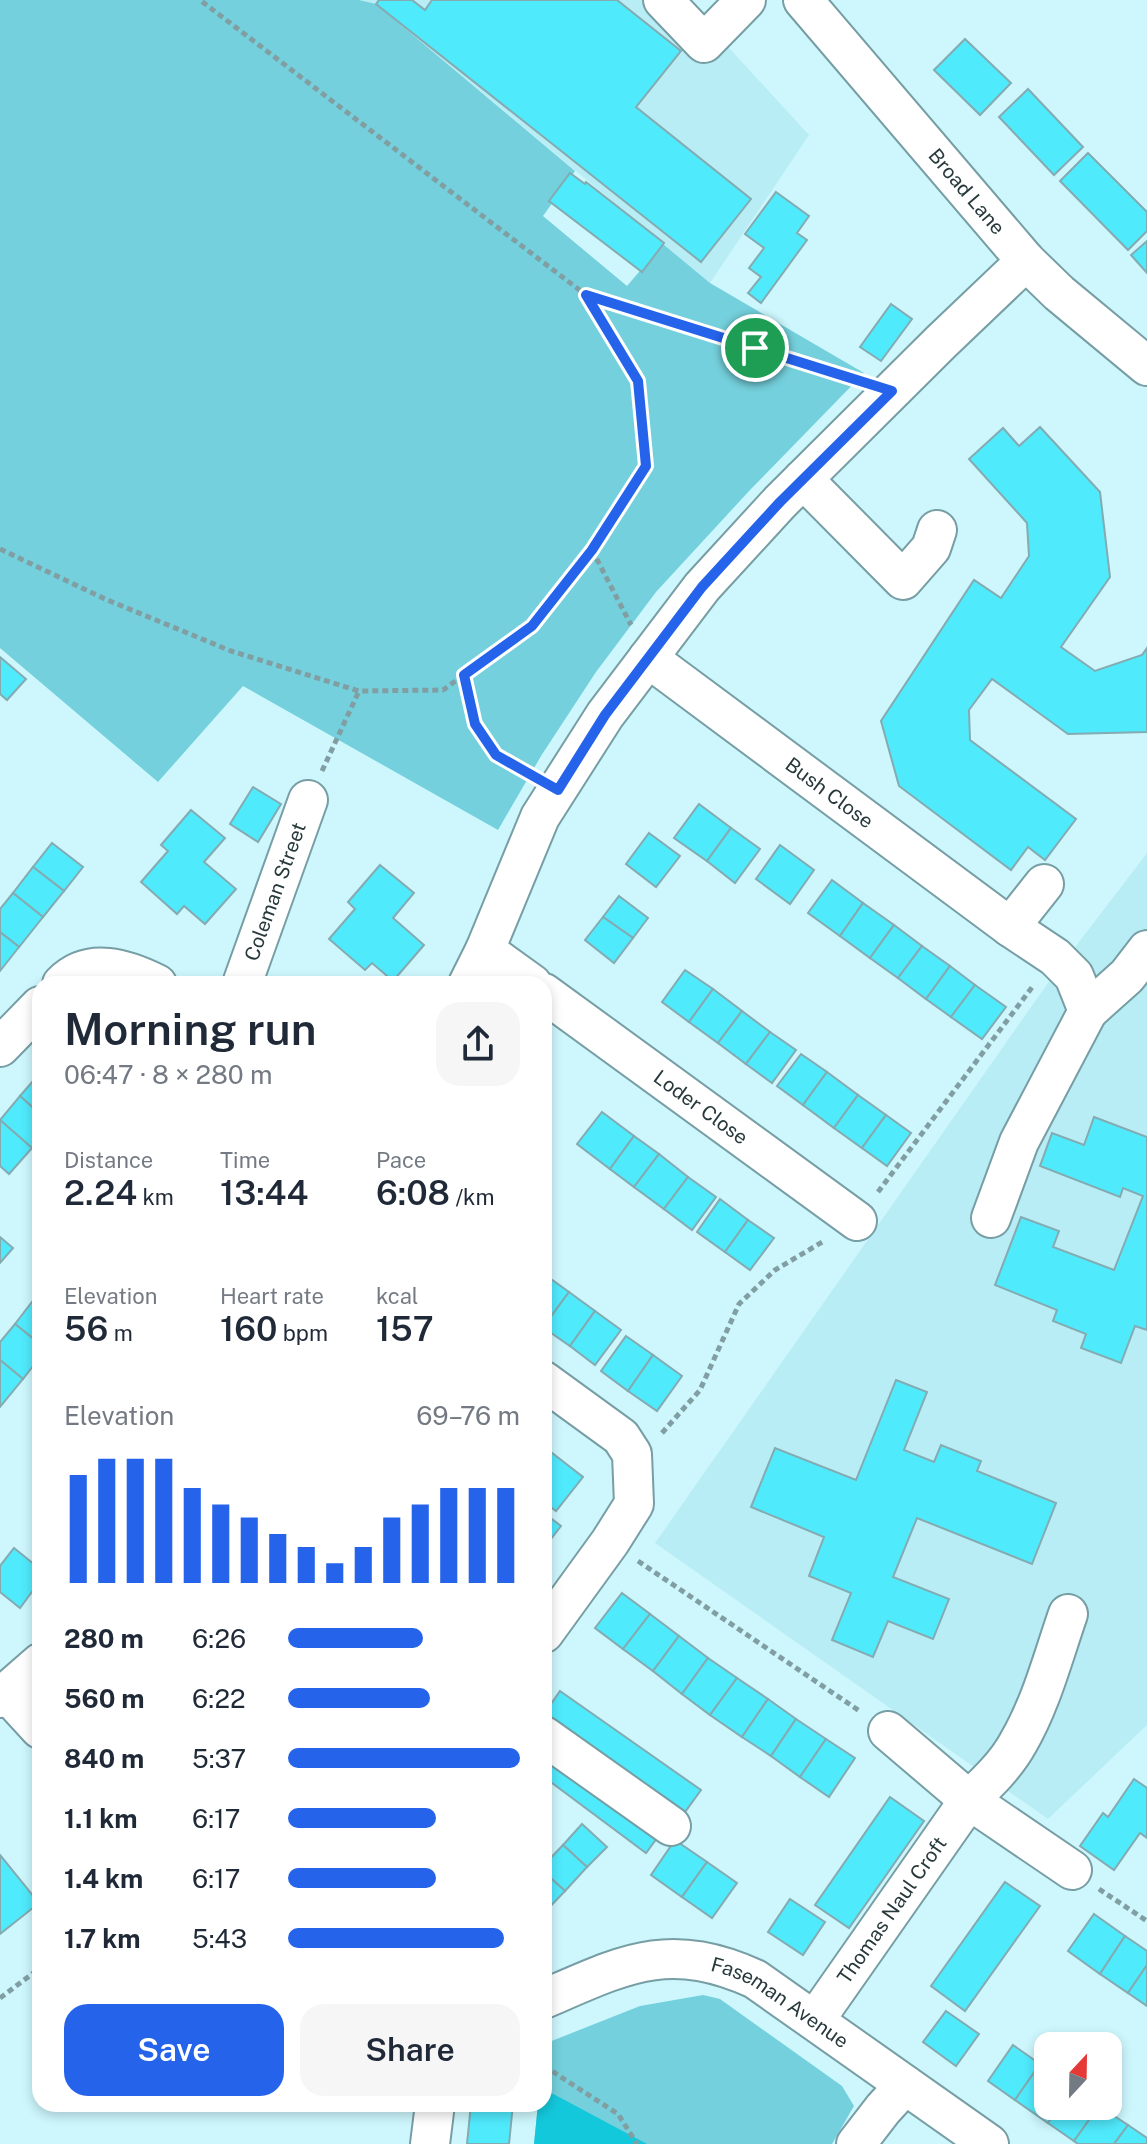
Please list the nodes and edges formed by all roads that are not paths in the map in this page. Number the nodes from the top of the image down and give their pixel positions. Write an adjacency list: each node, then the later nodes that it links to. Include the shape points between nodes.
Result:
1 (663, 0): 2 (street, via 704,43)
2 (746, 0)
3 (803, 0): 4 (street, Broad Lane)
4 (1026, 261): 5 (street, Broad Lane); 6 (street)
5 (1147, 366)
6 (803, 479): 7 (street, via 903,580 931,548); 8 (street, via 702,587)
7 (937, 530)
8 (648, 658): 11 (street, Bush Close); 12 (street, via 540,817)
9 (308, 800): 16 (street, Coleman Street)
10 (1044, 884): 11 (street)
11 (1010, 927): 20 (street, Bush Close, via 1074,976)
12 (485, 950): 17 (street); 18 (street)
13 (1147, 950): 20 (street)
14 (69, 976): 15 (street, via 109,968)
15 (141, 976)
16 (245, 976)
17 (472, 976)
18 (521, 976)
19 (552, 999): 24 (street, Loder Close)
20 (1088, 1011): 23 (street, via 1019,1142)
21 (32, 1014): 22 (street)
22 (0, 1047)
23 (991, 1218)
24 (857, 1221)
25 (552, 1387): 27 (street, via 621,1437 632,1454 634,1504)
26 (1068, 1614): 33 (street, Thomas Naul Croft, via 1018,1744)
27 (552, 1622)
28 (32, 1670): 29 (street)
29 (3, 1696): 30 (street)
30 (32, 1722)
31 (888, 1731): 33 (street)
32 (552, 1742): 34 (street)
33 (969, 1800): 35 (street); 37 (street, Thomas Naul Croft)
34 (671, 1826)
35 (1072, 1870)
36 (552, 1996): 37 (street, Faseman Avenue, via 641,1961 700,1961 755,1979)
37 (815, 2020): 38 (street, Faseman Avenue)
38 (905, 2085): 41 (street); 42 (street, Faseman Avenue)
39 (434, 2112): 40 (street)
40 (430, 2144)
41 (856, 2144)
42 (989, 2144)

